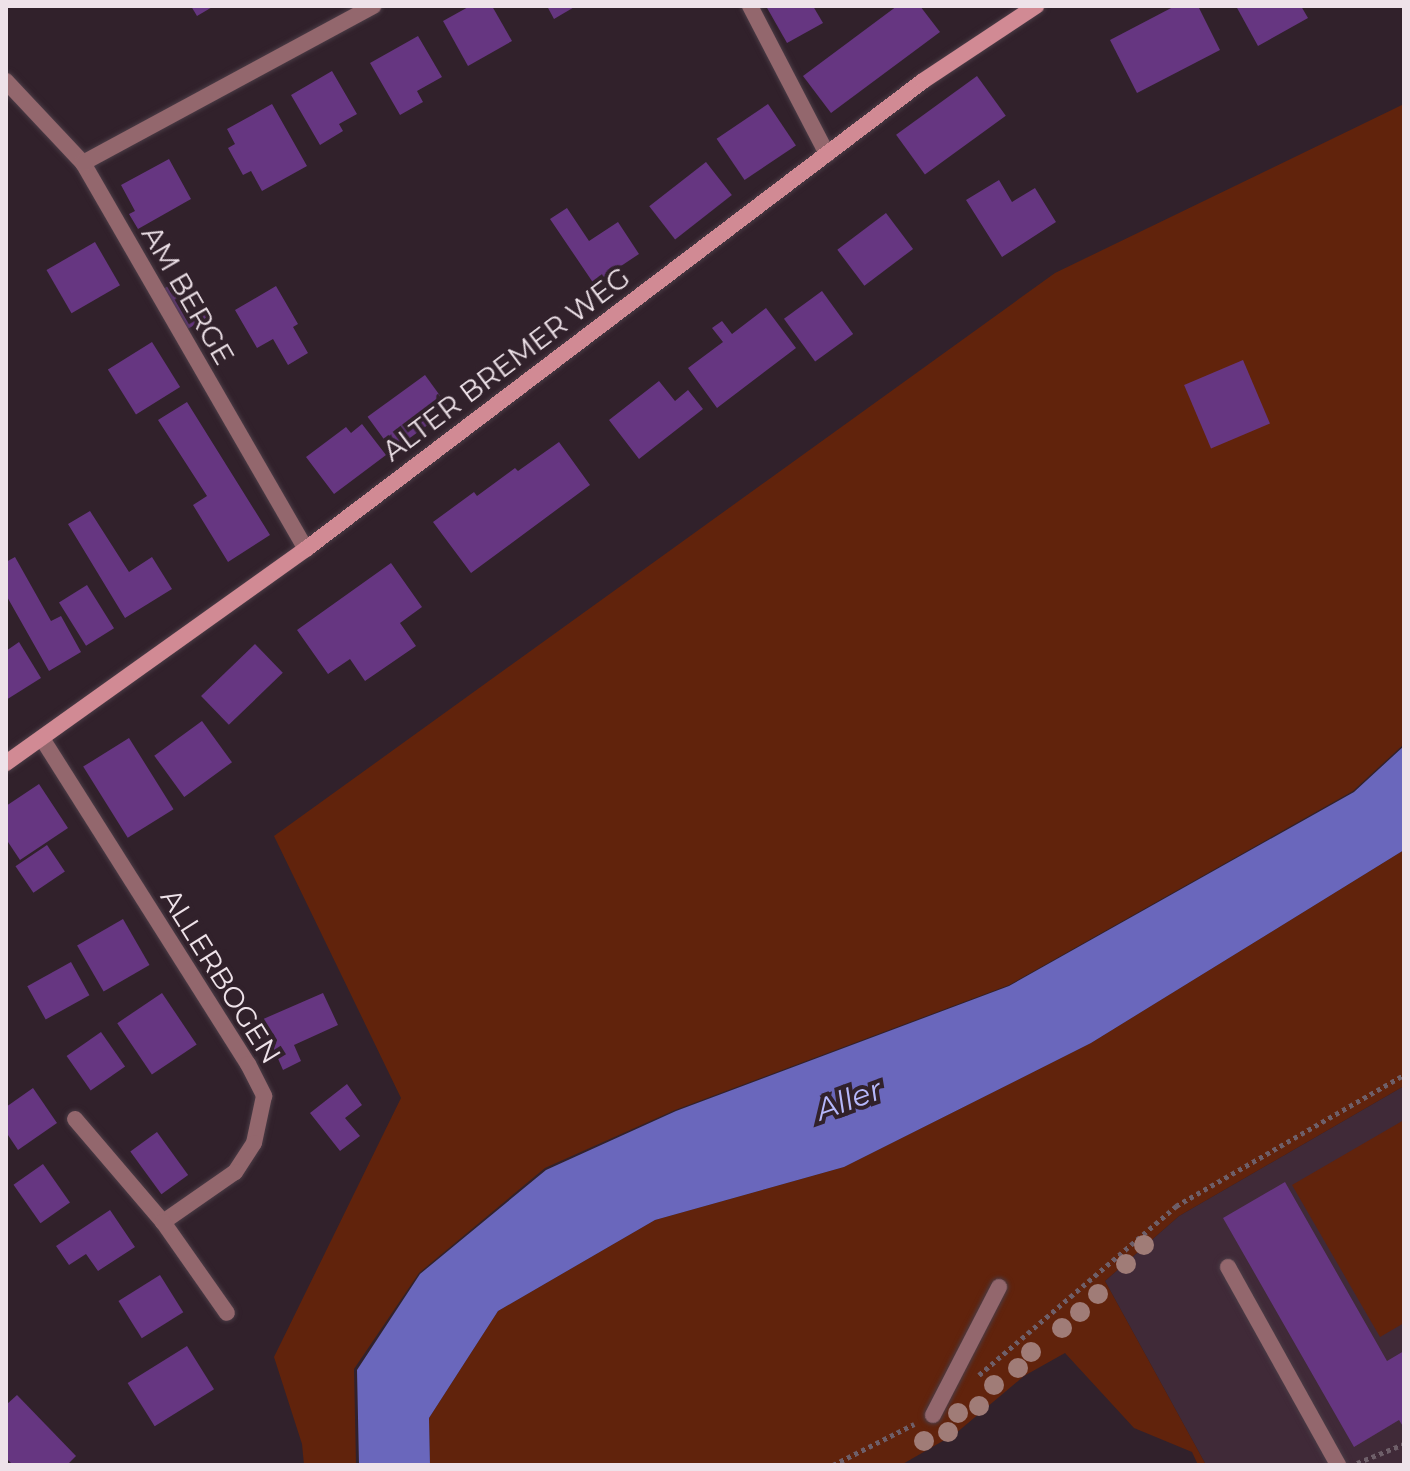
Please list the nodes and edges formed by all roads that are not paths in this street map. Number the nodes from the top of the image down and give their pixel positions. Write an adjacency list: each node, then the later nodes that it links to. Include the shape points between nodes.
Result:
1 (373, 6): 6 (street)
2 (750, 6): 5 (street)
3 (1036, 6): 5 (street, ALTER BREMER WEG, via 923,81)
4 (6, 81): 6 (street, AM BERGE)
5 (827, 154): 7 (street, ALTER BREMER WEG)
6 (83, 163): 7 (street, AM BERGE)
7 (306, 549): 8 (street, ALTER BREMER WEG)
8 (43, 740): 9 (street, ALTER BREMER WEG); 11 (street, ALLERBOGEN, via 264,1096 254,1143 235,1172)
9 (6, 763)
10 (75, 1119): 11 (street)
11 (163, 1222): 14 (street)
12 (1228, 1267): 16 (street)
13 (999, 1287): 15 (street)
14 (227, 1313)
15 (933, 1415)
16 (1338, 1465)

